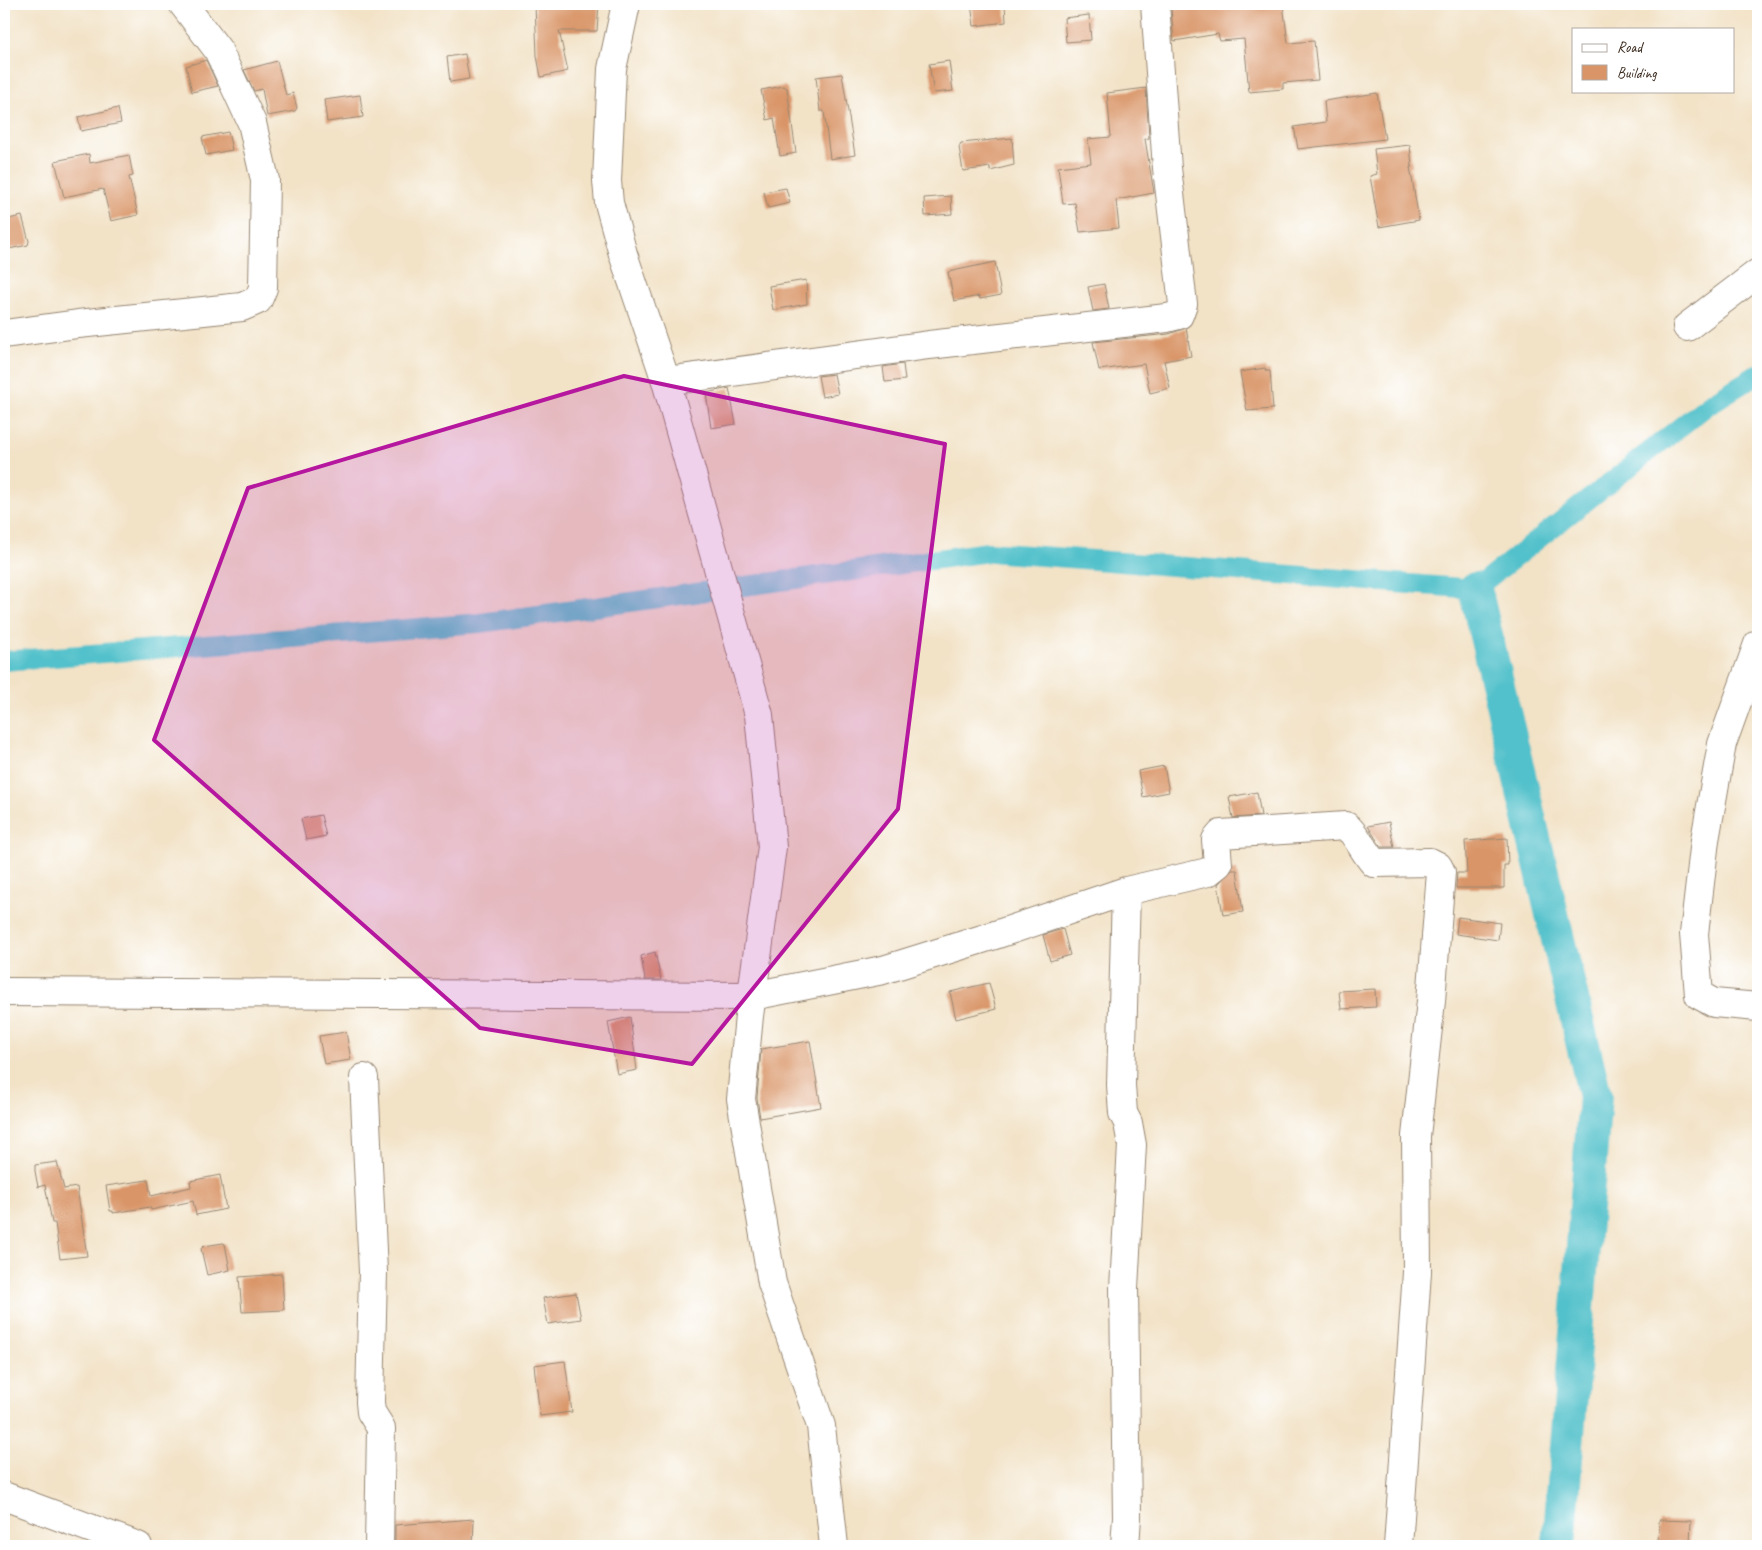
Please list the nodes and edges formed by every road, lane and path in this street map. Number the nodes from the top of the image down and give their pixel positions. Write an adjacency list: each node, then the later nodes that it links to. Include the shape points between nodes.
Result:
1 (183, 4): 6 (main road, via 218,50 252,123 265,180 263,288 258,300 242,307)
2 (626, 4): 7 (main road, via 612,69 609,203)
3 (1155, 4): 7 (main road, via 1167,168 1182,304 1179,314)
4 (1758, 273): 5 (main road)
5 (1687, 327)
6 (4, 334)
7 (666, 381): 11 (main road, via 759,715 772,847)
8 (1758, 644): 12 (main road, via 1722,744 1705,840 1694,934 1699,995 1714,1003)
9 (1126, 891): 11 (main road, via 883,970); 18 (main road, via 1122,1085 1123,1113 1132,1144 1124,1288); 19 (main road, via 1214,869 1218,864 1216,840 1220,834 1346,826 1374,862 1430,862 1441,872 1416,1136 1417,1272)
10 (4, 992): 11 (main road)
11 (752, 996): 17 (main road, via 740,1099 772,1283 821,1426)
12 (1758, 1007)
13 (364, 1078): 16 (main road, via 374,1272 370,1402 371,1412 381,1428)
14 (4, 1496): 15 (main road)
15 (138, 1546)
16 (379, 1546)
17 (834, 1546)
18 (1125, 1546)
19 (1398, 1546)

